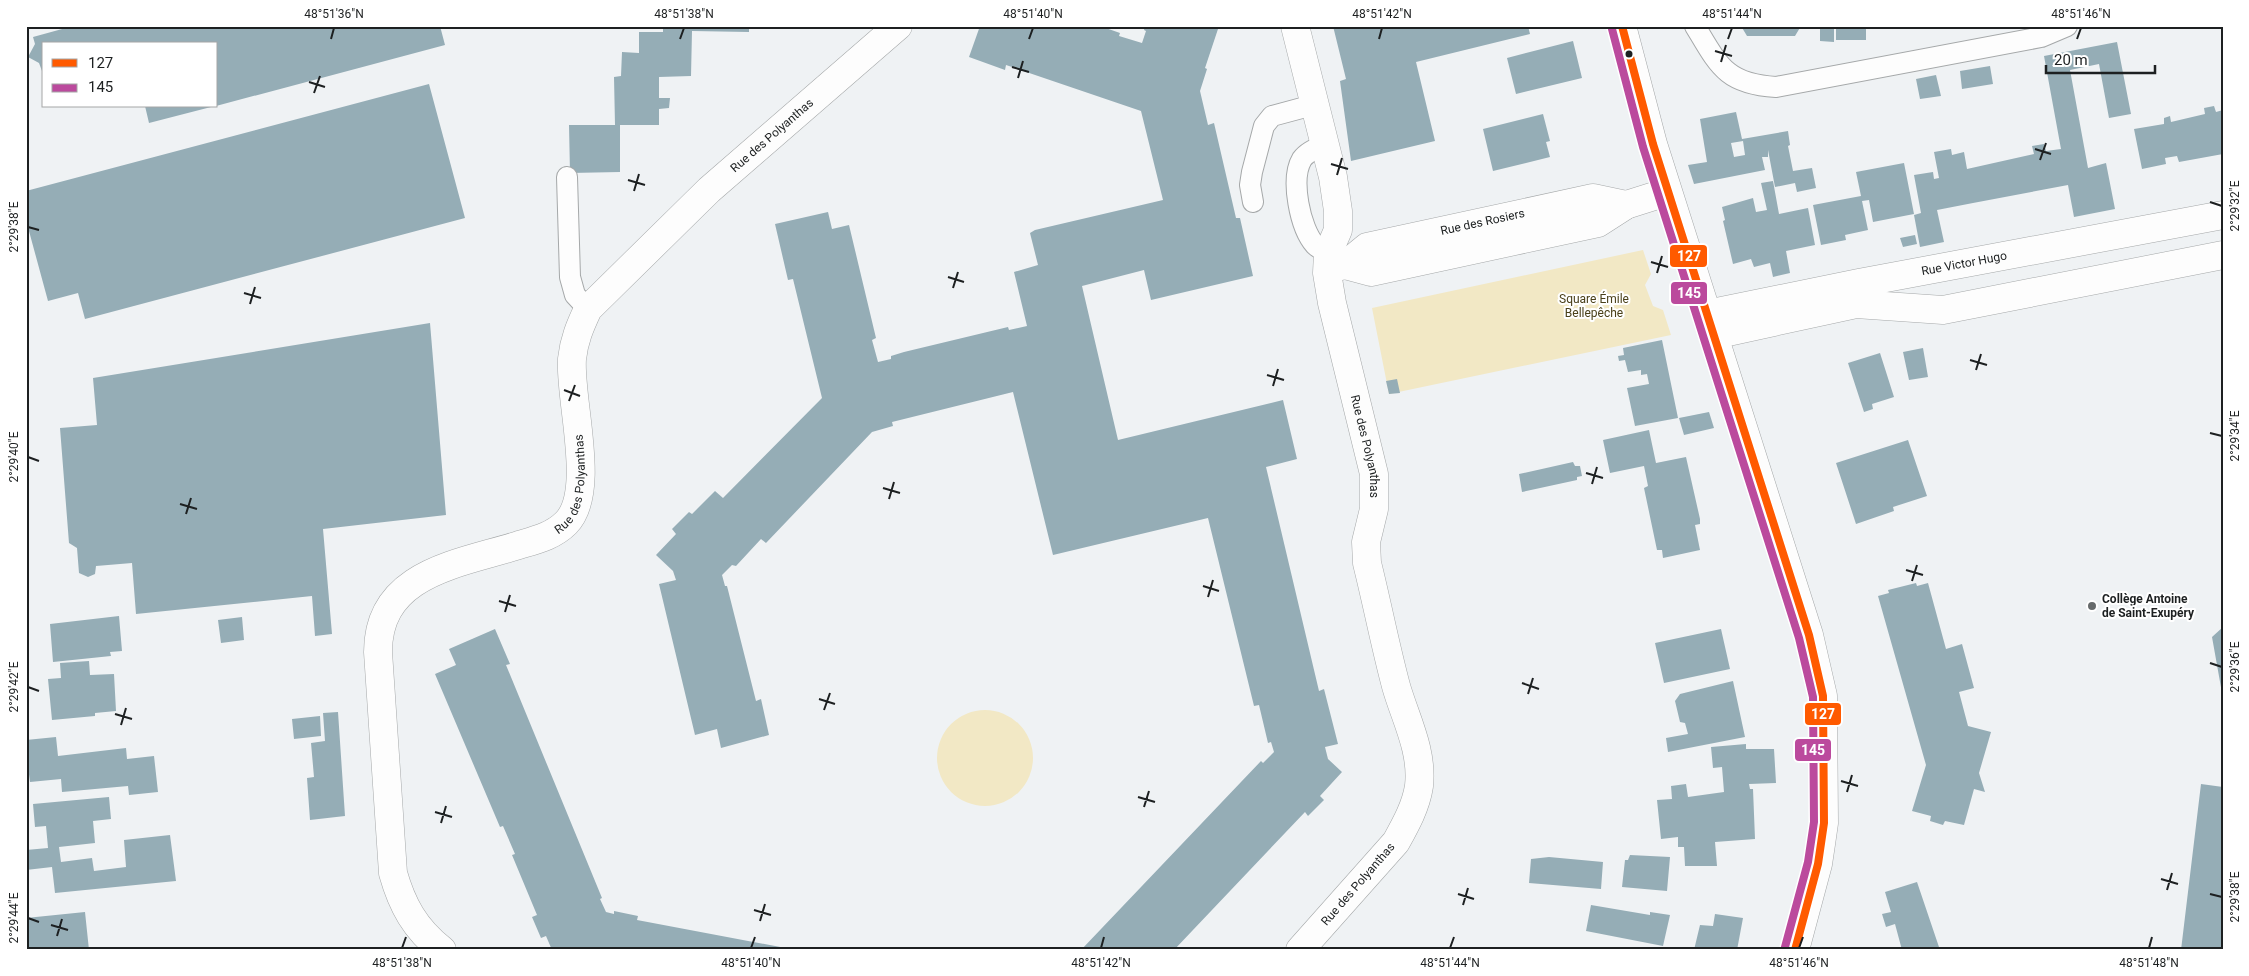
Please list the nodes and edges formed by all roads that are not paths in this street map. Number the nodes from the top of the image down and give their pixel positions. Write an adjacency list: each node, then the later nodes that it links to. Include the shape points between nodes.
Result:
1 (898, 26): 14 (street, Rue des Polyanthas, via 709,190)
2 (1295, 26): 6 (street)
3 (1622, 26): 9 (street, via 1652,144)
4 (1695, 26): 5 (lane, via 1723,69 1753,86 1776,88 2041,37)
5 (2067, 26)
6 (1314, 105): 7 (street); 10 (lane, via 1272,116 1264,126 1252,172)
7 (1325, 144): 13 (street, via 1338,211); 13 (lane, via 1303,158 1298,170 1297,196 1315,246)
8 (567, 177): 14 (lane, via 570,277 575,294)
9 (1668, 192): 13 (street, Rue des Rosiers, via 1626,205 1598,224 1371,272); 15 (street)
10 (1253, 202)
11 (2223, 215): 15 (street, Rue Victor Hugo, via 1859,282)
12 (2223, 255): 15 (street, via 1943,310 1856,304 1753,325)
13 (1334, 262): 17 (street, Rue des Polyanthas, via 1332,303 1374,474 1374,509 1366,542 1367,563 1396,687 1411,727 1419,784 1416,801 1396,842)
14 (588, 309): 16 (street, Rue des Polyanthas, via 576,332 572,360 580,460 579,495 568,522 546,537 441,569 418,580 393,602 383,617 378,635 393,873 399,895 419,930)
15 (1710, 325): 18 (street, via 1808,635 1823,696 1824,822 1818,864)
16 (442, 950)
17 (1300, 950)
18 (1795, 950)

